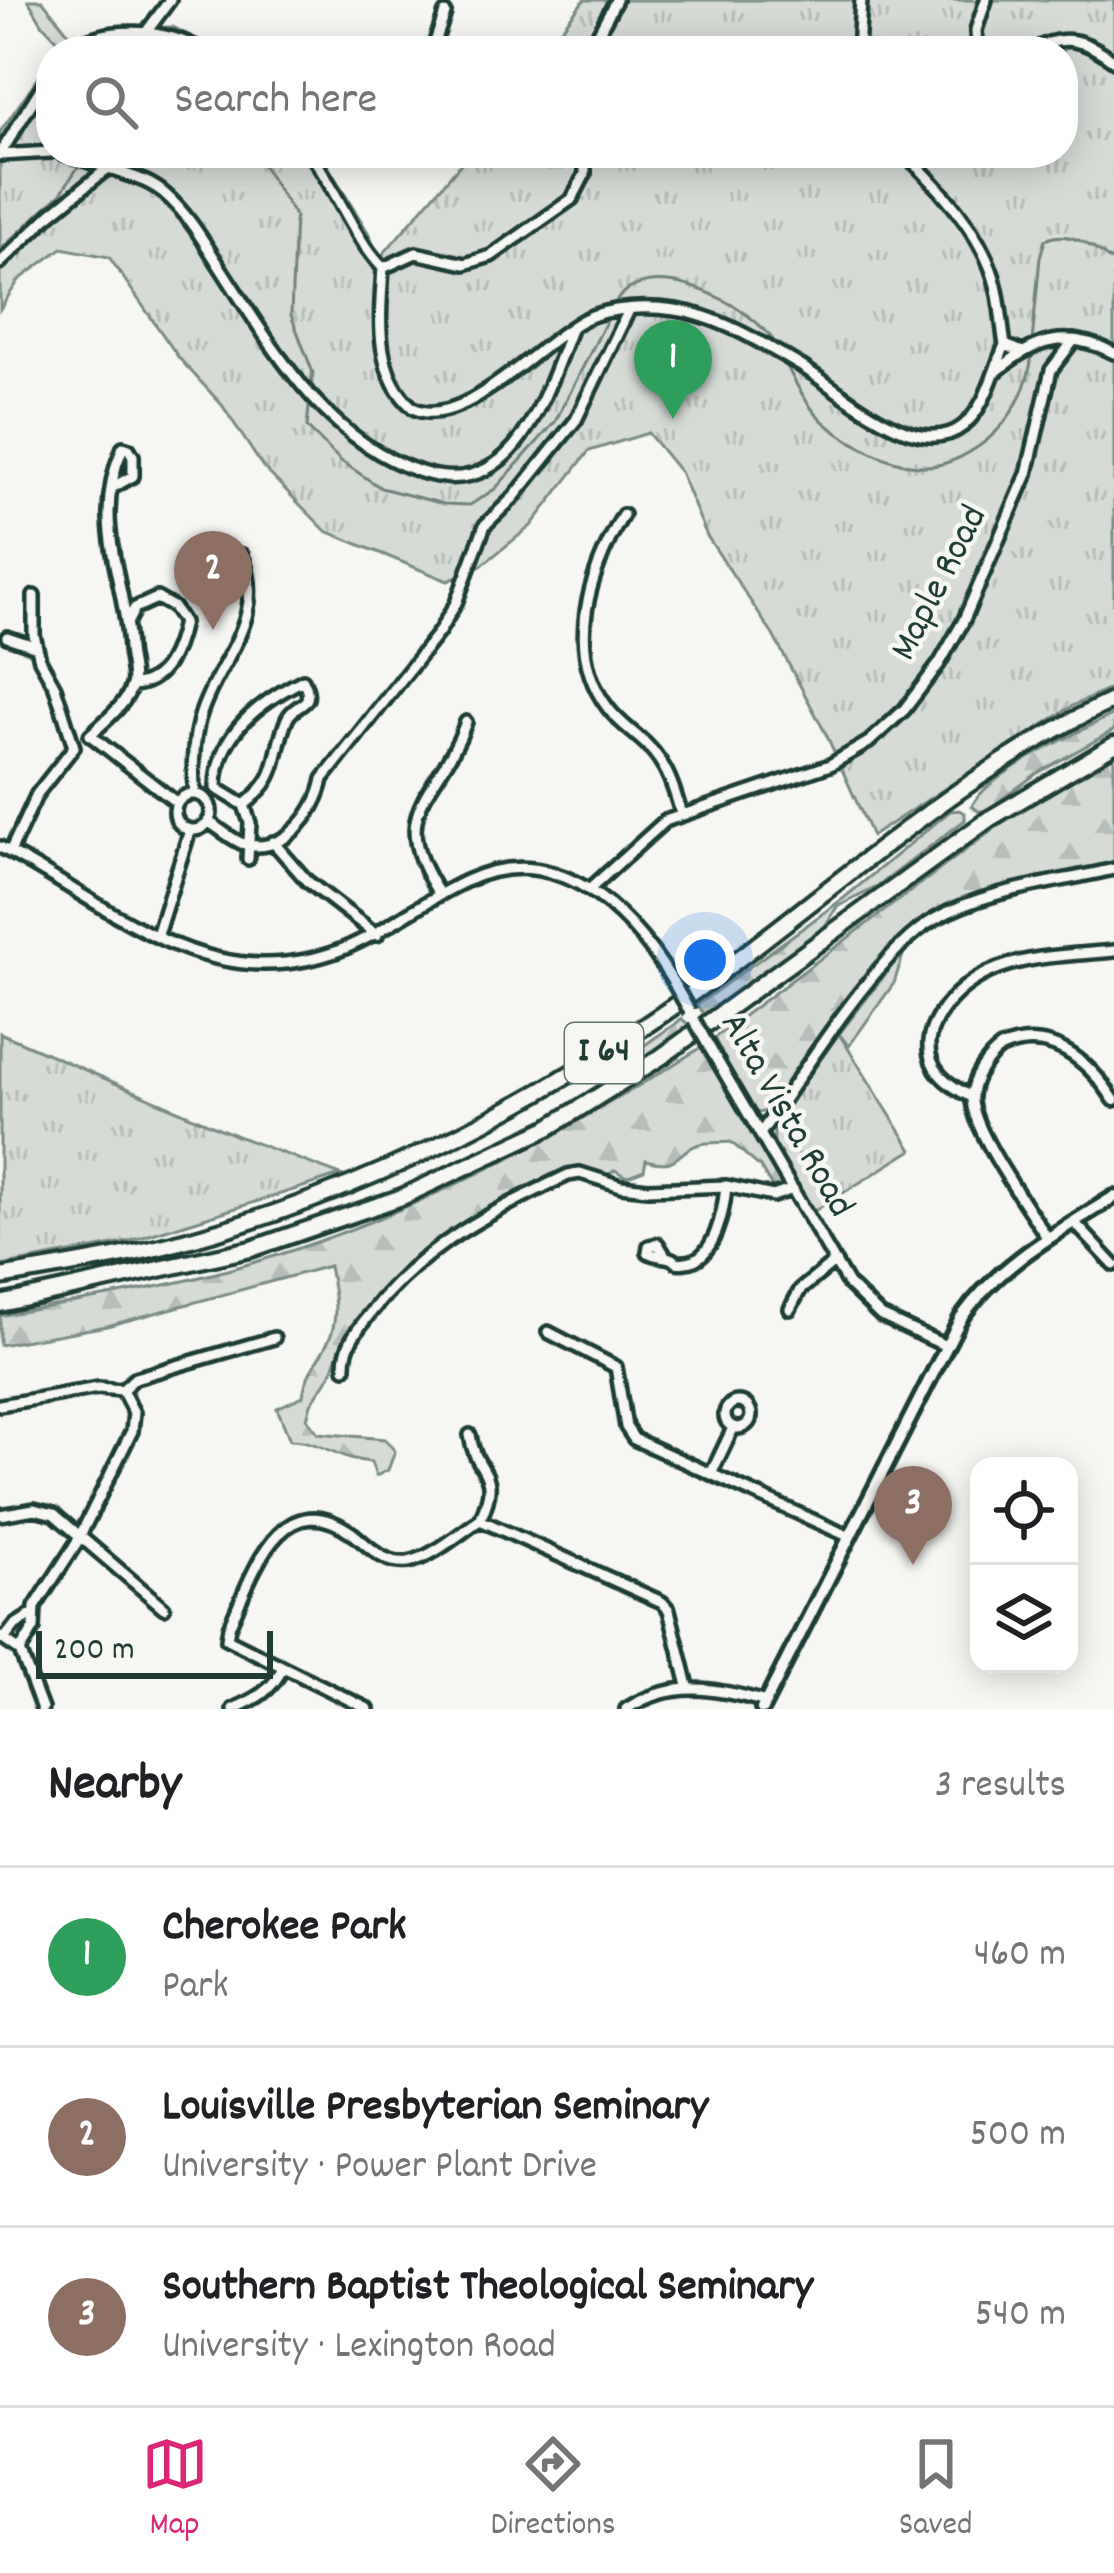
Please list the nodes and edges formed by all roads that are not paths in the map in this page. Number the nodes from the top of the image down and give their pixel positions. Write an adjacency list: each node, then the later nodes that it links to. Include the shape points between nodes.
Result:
1 (170, 0): 6 (street)
2 (616, 0): 10 (street)
3 (861, 0): 11 (street)
4 (986, 0): 12 (street)
5 (445, 13): 9 (street)
6 (144, 35): 7 (street); 8 (street)
7 (127, 36)
8 (170, 36)
9 (437, 36)
10 (597, 36)
11 (859, 36)
12 (976, 36)
13 (1078, 41): 14 (street)
14 (1114, 61)
15 (36, 96): 17 (street)
16 (36, 153): 17 (street)
17 (0, 154)
18 (100, 168): 23 (street)
19 (111, 168): 26 (street, via 154,184 178,206 316,402 399,464 473,477 503,458 549,392)
20 (323, 168): 24 (street)
21 (585, 168): 24 (street, via 572,199 491,256 465,264 416,253)
22 (919, 168): 28 (street, via 981,248)
23 (0, 263)
24 (383, 268): 26 (street, via 386,364 401,397 423,413 478,395)
25 (627, 310): 26 (street); 31 (street, via 682,311 719,323 867,412 936,436 967,423); 51 (street, via 576,420 485,525 439,632 323,779 308,819)
26 (572, 326)
27 (1074, 340): 29 (street); 30 (street); 48 (street, Maple Road, via 1051,370 1027,474 963,622 920,691 848,756)
28 (1005, 345): 29 (street); 31 (street)
29 (1020, 352): 31 (street)
30 (1114, 352)
31 (996, 372)
32 (113, 487): 36 (street, via 109,550)
33 (623, 515): 48 (street, via 592,583 586,654 602,700 660,761)
34 (242, 555): 45 (street, via 252,599 200,714)
35 (34, 596): 38 (street)
36 (128, 621): 39 (street); 39 (street, via 157,598 183,622 175,654 141,686)
37 (7, 637): 38 (street)
38 (37, 647): 53 (street, via 74,747)
39 (132, 685): 46 (street, via 90,735)
40 (270, 696): 42 (street); 42 (street, via 303,680 307,700); 47 (street, via 247,715 216,772 216,788)
41 (1114, 700): 74 (highway, I 64, via 930,814 628,1039 466,1134 264,1217)
42 (292, 712): 47 (street, via 265,789)
43 (466, 722): 57 (street, via 415,820 419,859)
44 (1114, 745): 75 (highway, I 64, via 989,819 661,1057 548,1128 402,1197 251,1249)
45 (195, 794): 46 (street); 49 (street, via 208,802)
46 (177, 803): 50 (street, via 178,822)
47 (244, 805): 52 (street)
48 (681, 813): 56 (street, Maple Road)
49 (208, 821): 50 (street); 52 (street)
50 (190, 830): 59 (street)
51 (273, 842): 52 (street); 58 (street, via 323,901)
52 (251, 844): 54 (street)
53 (5, 849): 59 (street, Alta Vista Road)
54 (248, 859)
55 (1114, 869): 65 (street, via 973,903 922,927 884,964)
56 (591, 888): 57 (street, Alta Vista Road, via 523,868 481,875); 65 (street, Alta Vista Road, bridge, via 634,927 673,982)
57 (440, 895): 58 (street, Alta Vista Road)
58 (376, 934): 59 (street, Alta Vista Road, via 309,960 263,964)
59 (157, 935)
60 (1114, 951): 63 (street, via 1020,962 957,994 933,1028 930,1052 943,1079)
61 (1114, 1070): 62 (street)
62 (1101, 1081): 63 (street, via 1071,1052 1032,1040 995,1052); 64 (street)
63 (971, 1097): 70 (street, via 982,1131)
64 (1114, 1100)
65 (760, 1134): 67 (street, Alta Vista Road)
66 (726, 1186): 67 (street, via 764,1196); 71 (street, via 706,1251 688,1262); 80 (street, via 648,1189 575,1173 558,1179 418,1260 357,1330)
67 (793, 1189): 72 (street, Alta Vista Road)
68 (1114, 1196): 69 (main road)
69 (1074, 1222): 70 (main road); 73 (street)
70 (1048, 1238): 79 (main road, via 996,1275)
71 (666, 1257)
72 (834, 1262): 76 (street); 79 (street, Alta Vista Road, via 872,1309)
73 (1114, 1265)
74 (0, 1277)
75 (0, 1304)
76 (790, 1309)
77 (548, 1332): 85 (street, via 616,1366 634,1439)
78 (274, 1338): 81 (street, via 135,1378)
79 (946, 1346): 89 (main road)
80 (345, 1368)
81 (122, 1390): 82 (street); 88 (street, via 135,1422)
82 (0, 1406)
83 (734, 1427): 85 (street)
84 (470, 1435): 87 (street, via 490,1481)
85 (711, 1474): 89 (street)
86 (0, 1515): 88 (street, via 44,1510)
87 (480, 1520): 94 (street, via 400,1562 332,1524 290,1525 266,1547 227,1640); 95 (street, via 662,1602)
88 (80, 1535): 90 (street); 91 (street)
89 (850, 1537): 96 (main road)
90 (164, 1608)
91 (33, 1614): 92 (street); 93 (street)
92 (2, 1638): 93 (street)
93 (20, 1651): 97 (street)
94 (282, 1669): 98 (street, via 262,1694); 99 (street)
95 (688, 1686): 96 (street); 100 (street)
96 (764, 1706)
97 (42, 1709)
98 (233, 1709)
99 (368, 1709)
100 (626, 1709)

